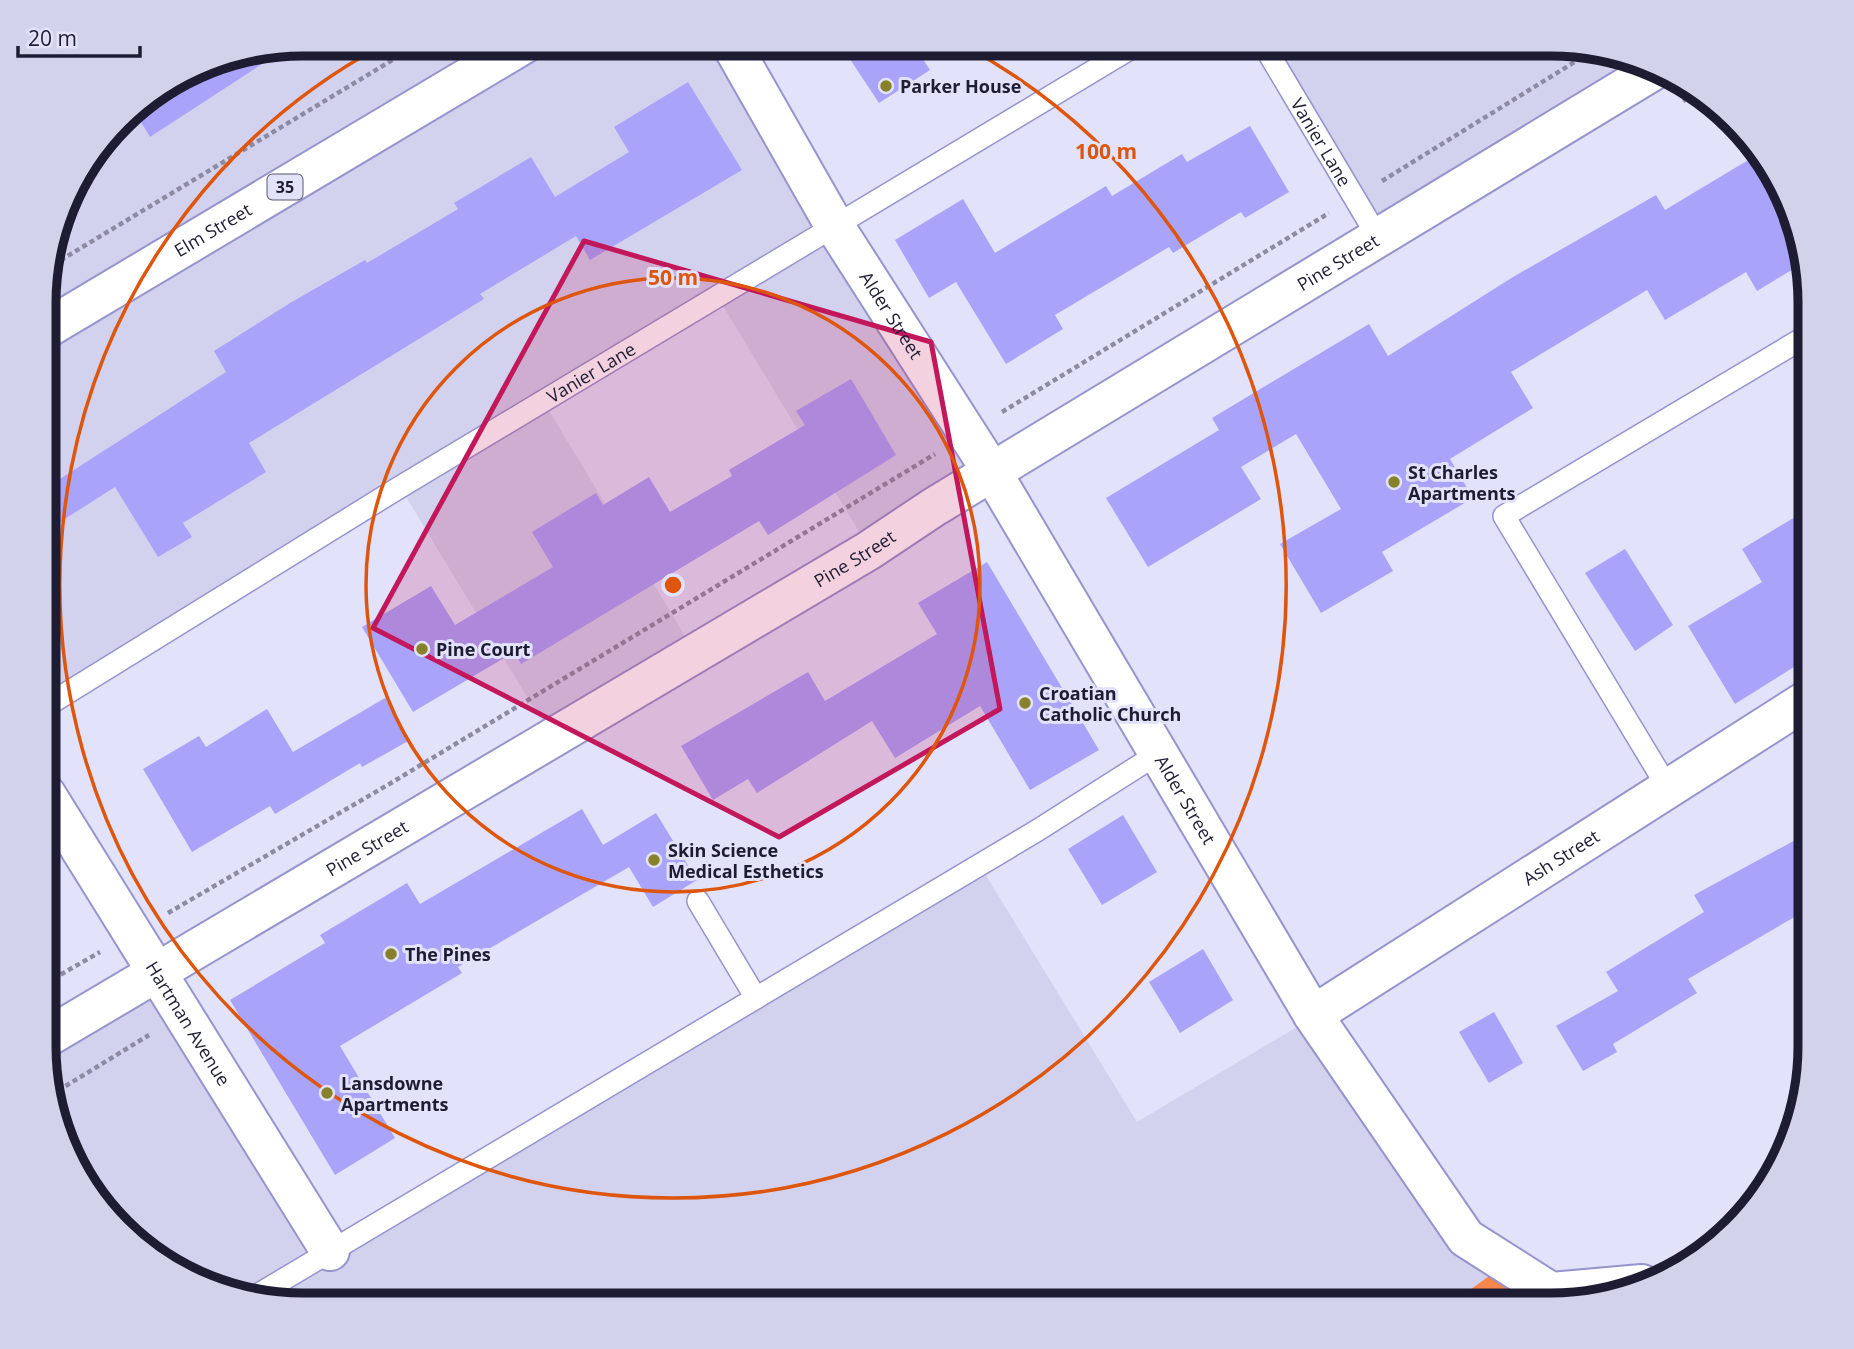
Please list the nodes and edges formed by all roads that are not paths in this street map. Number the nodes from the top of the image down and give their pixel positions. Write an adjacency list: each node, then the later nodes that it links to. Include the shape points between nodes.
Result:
1 (504, 56): 8 (street, Elm Street / 35)
2 (738, 56): 6 (street, Alder Street)
3 (1118, 57): 6 (lane, Vanier Lane)
4 (1271, 57): 7 (lane, Vanier Lane)
5 (1646, 75): 7 (street, Pine Street)
6 (834, 225): 10 (street, Alder Street); 11 (lane, Vanier Lane)
7 (1379, 239): 10 (street, Pine Street)
8 (56, 323)
9 (1797, 342): 14 (lane, via 1504,516)
10 (992, 472): 13 (street, Alder Street); 17 (street, Pine Street, via 553,740)
11 (57, 699)
12 (1798, 706): 14 (street, Ash Street)
13 (1159, 753): 18 (lane); 19 (street, Alder Street)
14 (1668, 788): 19 (street, Ash Street)
15 (57, 811): 17 (street, Hartman Avenue)
16 (698, 901): 18 (lane)
17 (159, 971): 20 (street, Pine Street); 21 (street, Hartman Avenue)
18 (756, 998): 21 (lane)
19 (1313, 1015): 22 (street, Alder Street, via 1466,1238 1551,1292)
20 (57, 1032)
21 (330, 1251): 23 (lane)
22 (1601, 1288)
23 (266, 1290)

